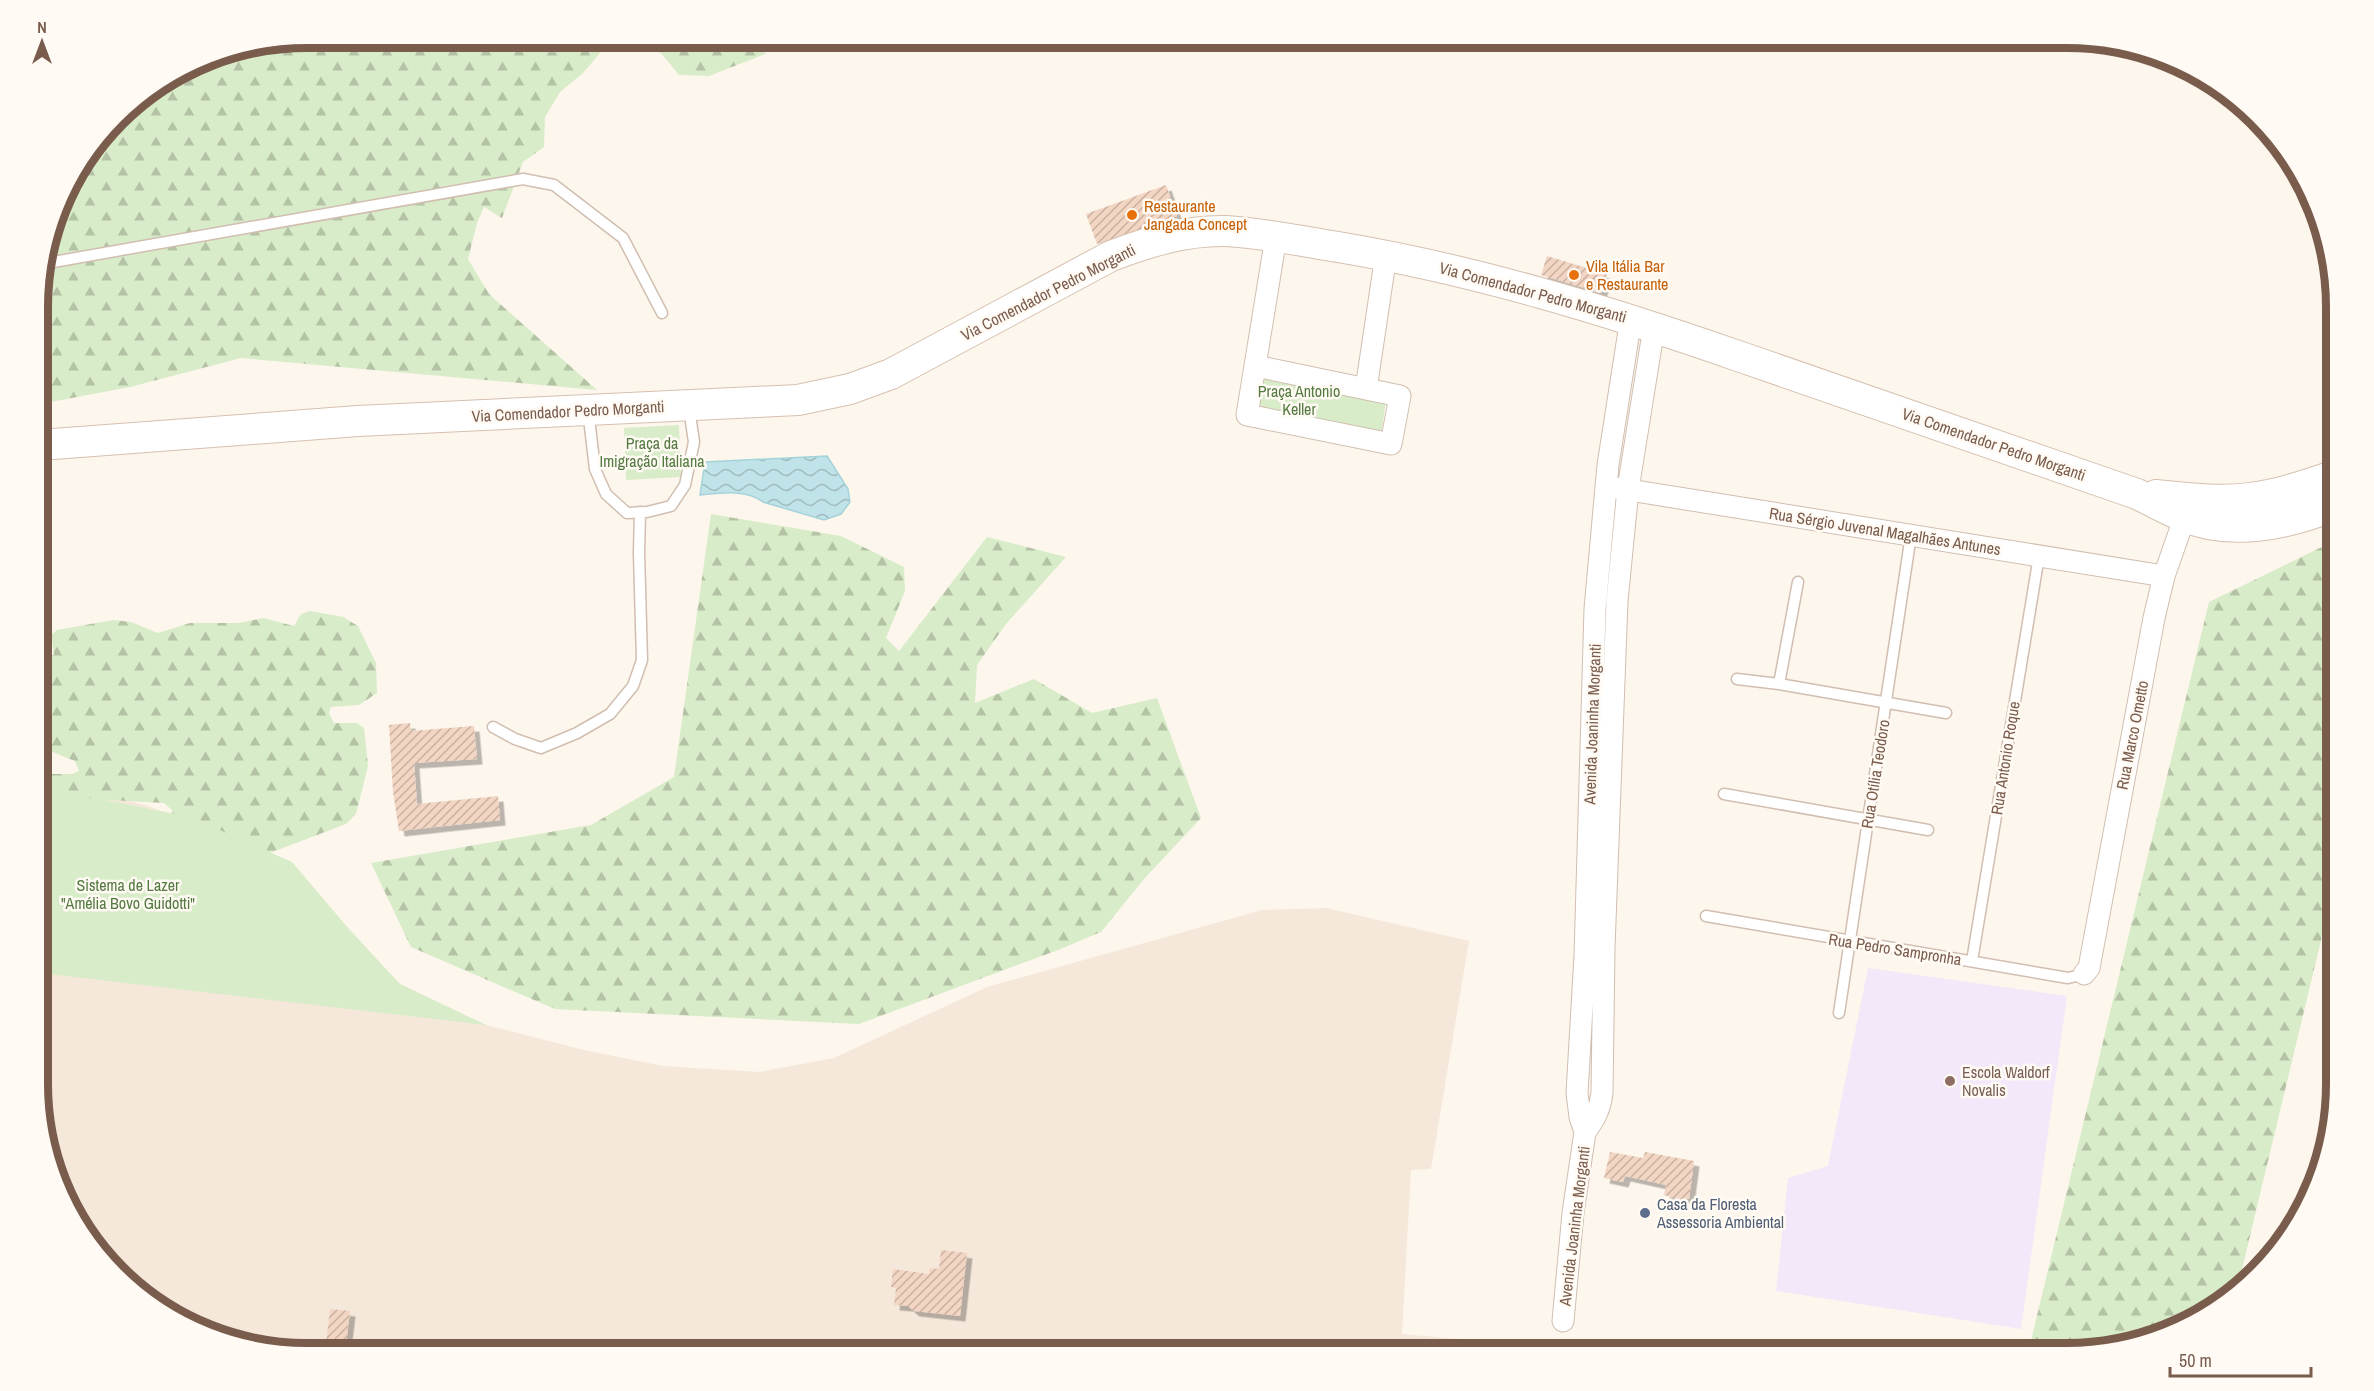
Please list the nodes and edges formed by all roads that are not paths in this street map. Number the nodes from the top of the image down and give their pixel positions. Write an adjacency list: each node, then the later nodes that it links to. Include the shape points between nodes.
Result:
1 (1276, 237): 2 (street, Via Comendador Pedro Morganti); 6 (street); 8 (street, Via Comendador Pedro Morganti, via 1224,231 1148,242 1111,256 871,382 798,400)
2 (1386, 255): 5 (street, Via Comendador Pedro Morganti, via 1526,288); 7 (street)
3 (52, 262): 4 (lane, via 523,179 554,185 623,238)
4 (662, 313)
5 (1643, 322): 12 (street, Avenida Joaninha Morganti); 13 (street, Avenida Joaninha Morganti); 14 (street, Via Comendador Pedro Morganti, via 2137,494)
6 (1256, 366): 7 (street); 7 (street, via 1247,415 1391,444 1400,396)
7 (1366, 389)
8 (688, 405): 9 (street, Via Comendador Pedro Morganti); 16 (lane, via 694,442 685,485 671,507)
9 (588, 410): 10 (street, Via Comendador Pedro Morganti, via 358,421); 16 (lane, via 594,469 606,494 627,513)
10 (48, 444)
11 (2326, 479): 14 (street, via 2288,491)
12 (1606, 487): 13 (street, Rua Sérgio Juvenal Magalhães Antunes); 31 (street, Avenida Joaninha Morganti, via 1595,609)
13 (1628, 489): 17 (street, Rua Sérgio Juvenal Magalhães Antunes); 31 (street, Avenida Joaninha Morganti)
14 (2188, 508): 15 (street, via 2212,524 2272,525); 19 (street, Rua Marco Ometto)
15 (2326, 510)
16 (640, 512): 25 (lane, via 642,660 633,686 610,714 541,748)
17 (1911, 535): 18 (street, Rua Sérgio Juvenal Magalhães Antunes); 23 (lane, Rua Otília Teodoro)
18 (2039, 556): 19 (street, Rua Sérgio Juvenal Magalhães Antunes); 32 (lane, Rua Antonio Roque)
19 (2164, 576): 33 (street, Rua Marco Ometto, via 2089,968)
20 (1798, 582): 22 (lane)
21 (1737, 679): 22 (lane)
22 (1779, 684): 23 (lane)
23 (1886, 702): 24 (lane); 27 (lane, Rua Otília Teodoro)
24 (1946, 713)
25 (493, 727)
26 (1724, 794): 27 (lane)
27 (1868, 819): 28 (lane); 30 (lane, Rua Otília Teodoro)
28 (1928, 830)
29 (1706, 916): 30 (lane, Rua Pedro Sampronha)
30 (1849, 942): 32 (lane, Rua Pedro Sampronha); 34 (lane, Rua Otília Teodoro)
31 (1594, 957): 35 (street, Avenida Joaninha Morganti, via 1577,1094 1585,1132)
32 (1972, 961): 33 (lane, Rua Pedro Sampronha, via 2068,978)
33 (2084, 974)
34 (1839, 1013)
35 (1563, 1321)

